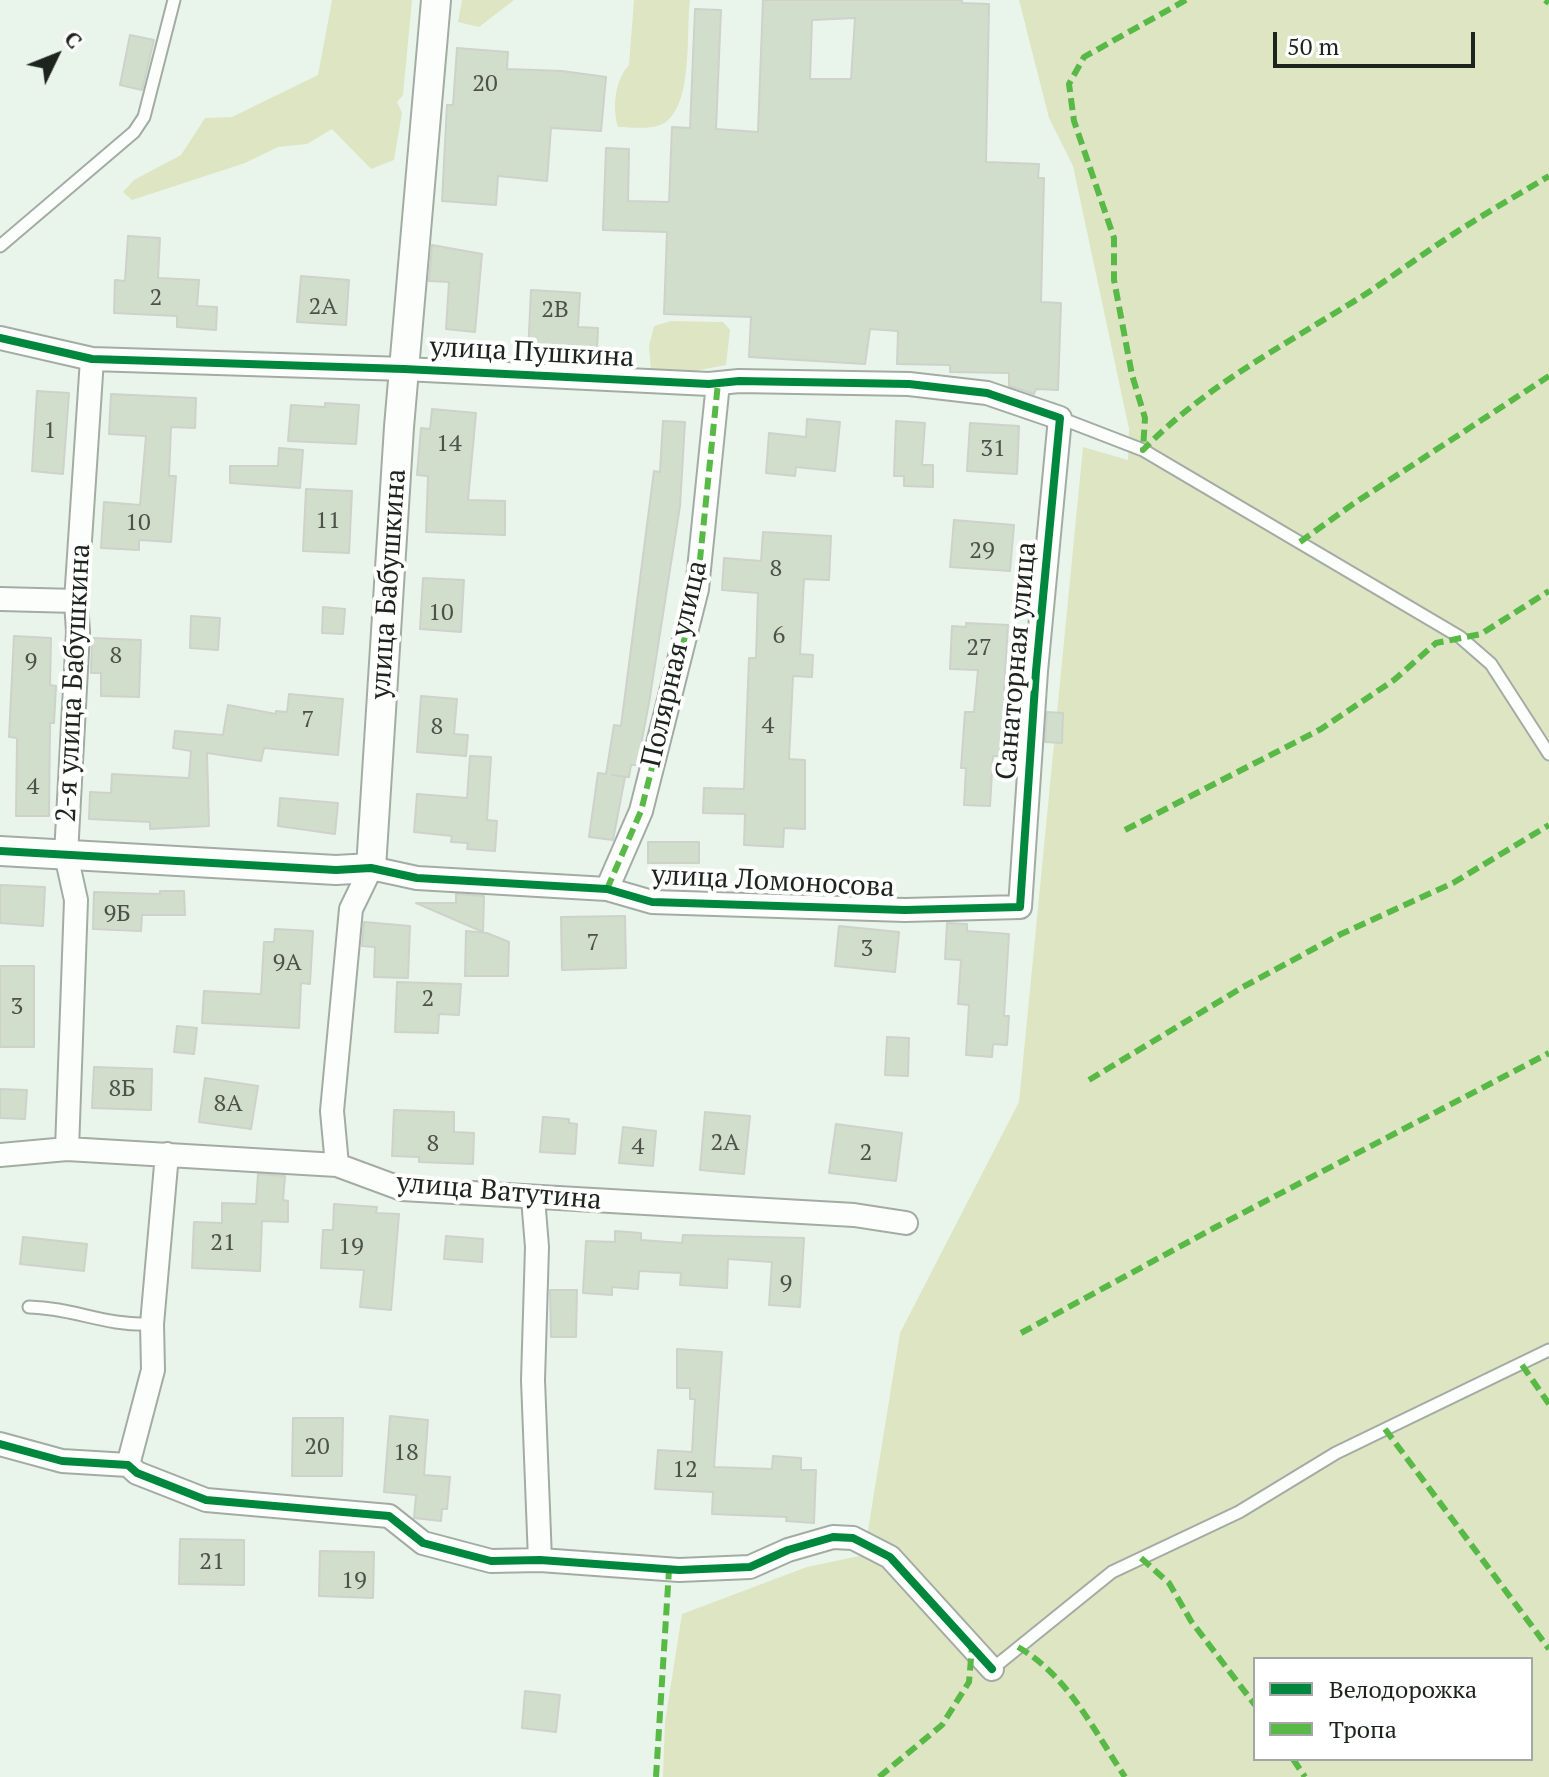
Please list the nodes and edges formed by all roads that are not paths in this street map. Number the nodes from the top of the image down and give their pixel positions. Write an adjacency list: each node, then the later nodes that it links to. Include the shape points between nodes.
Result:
1 (174, 0): 3 (lane, via 144,117 134,132)
2 (436, 0): 6 (street, улица Бабушкина)
3 (0, 246)
4 (0, 338): 5 (street, улица Пушкина)
5 (92, 359): 6 (street, улица Пушкина); 10 (street, 2-я улица Бабушкина)
6 (404, 369): 7 (street, улица Пушкина); 14 (street, улица Бабушкина)
7 (718, 383): 8 (street, улица Пушкина, via 909,384 987,393); 15 (street, Полярная улица, via 697,589 641,811)
8 (1060, 418): 11 (lane, via 1143,450 1460,637 1491,664); 16 (street, Санаторная улица)
9 (0, 599): 10 (street)
10 (76, 601): 13 (street, 2-я улица Бабушкина)
11 (1549, 754)
12 (0, 851): 13 (street, улица Ломоносова)
13 (66, 855): 14 (street, улица Ломоносова); 17 (street, 2-я улица Бабушкина, via 76,900)
14 (371, 868): 15 (street, улица Ломоносова, via 417,878); 20 (street, улица Бабушкина, via 351,909 332,1111)
15 (607, 889): 16 (street, улица Ломоносова, via 652,902 905,910)
16 (1020, 907)
17 (67, 1149): 18 (street, улица Ватутина); 19 (street, улица Ватутина)
18 (167, 1154): 20 (street, улица Ватутина); 24 (street)
19 (0, 1155)
20 (337, 1165): 21 (street, улица Ватутина, via 402,1189)
21 (533, 1198): 22 (street, улица Ватутина, via 854,1215); 28 (street)
22 (906, 1223)
23 (29, 1307): 24 (lane, via 54,1307 122,1325)
24 (152, 1324): 27 (street, via 153,1370)
25 (1549, 1350): 29 (lane, via 1336,1453 1239,1512 1112,1572)
26 (0, 1444): 27 (street, via 62,1461)
27 (128, 1465): 28 (street, via 206,1500 389,1516 423,1543 491,1561)
28 (540, 1560): 29 (street, via 679,1570 750,1567 833,1537 853,1538 890,1557)
29 (992, 1669)

